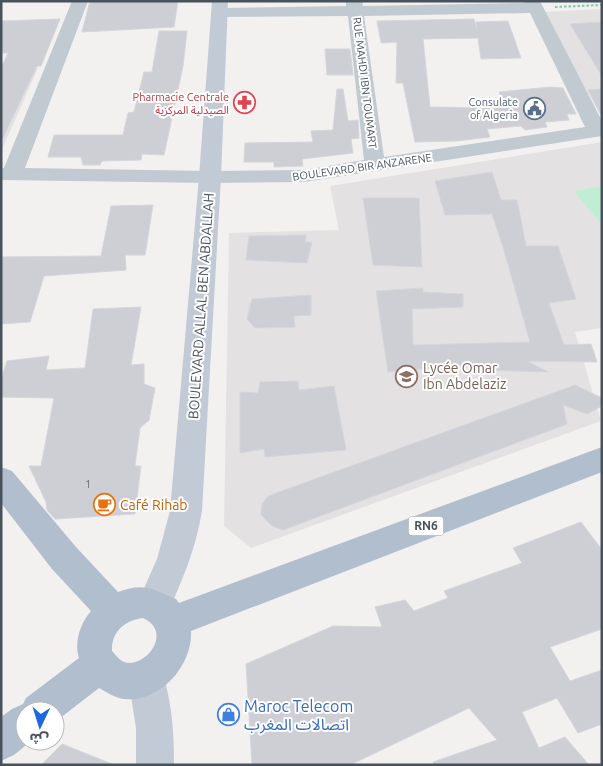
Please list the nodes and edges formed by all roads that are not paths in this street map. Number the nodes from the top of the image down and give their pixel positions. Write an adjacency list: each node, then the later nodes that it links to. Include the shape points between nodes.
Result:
1 (80, 1): 7 (street)
2 (534, 5): 3 (street); 5 (street)
3 (355, 6): 4 (street); 6 (street, RUE MAHDI IBN TOUMART)
4 (220, 7): 8 (main road, BOULEVARD ALLAL BEN ABDALLAH)
5 (599, 131): 6 (street, BOULEVARD BIR ANZARENE)
6 (376, 166): 8 (street, BOULEVARD BIR ANZARENE, via 289,177)
7 (6, 174): 8 (street, BOULEVARD BIR ANZARENE)
8 (210, 177): 12 (main road, BOULEVARD ALLAL BEN ABDALLAH, via 186,511)
9 (602, 459): 12 (main road, RN6)
10 (1, 480): 11 (main road)
11 (112, 611): 12 (main road, RN6, via 137,602); 13 (main road, via 102,622 95,638 95,655)
12 (163, 613): 14 (main road, via 175,636 172,651 163,665)
13 (100, 665): 14 (main road, via 109,675 119,679); 15 (main road)
14 (146, 677): 18 (main road, via 155,728)
15 (52, 701)
16 (15, 730): 17 (main road)
17 (1, 742)
18 (155, 765)

